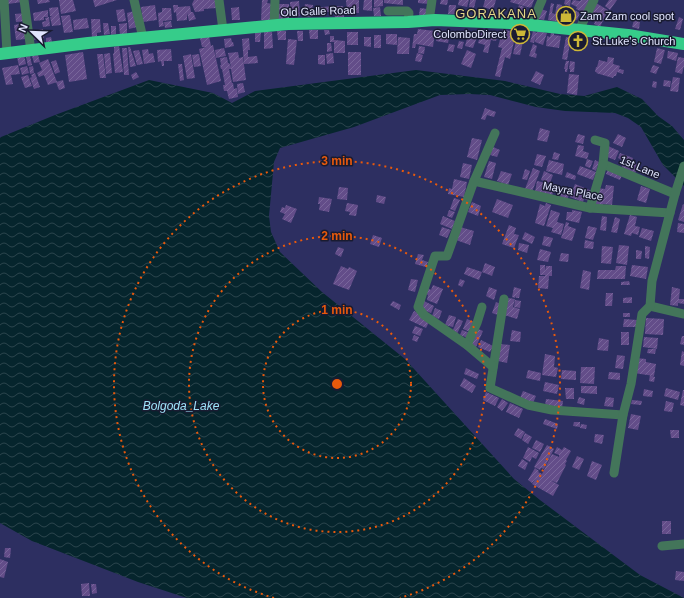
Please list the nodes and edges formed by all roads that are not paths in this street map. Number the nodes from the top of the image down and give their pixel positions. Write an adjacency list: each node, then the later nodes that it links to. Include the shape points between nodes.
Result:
1 (4, 0): 19 (street)
2 (24, 0): 18 (street)
3 (134, 0): 16 (street)
4 (219, 0): 14 (street)
5 (275, 0): 12 (street)
6 (432, 0): 10 (street)
7 (542, 0): 13 (street)
8 (594, 0): 15 (street)
9 (388, 11): 11 (street, via 407,11)
10 (430, 21): 11 (highway, Old Galle Road); 13 (highway, Old Galle Road, via 511,23)
11 (408, 22): 12 (highway, Old Galle Road)
12 (274, 26): 14 (highway, Old Galle Road)
13 (531, 26): 15 (highway, Old Galle Road)
14 (223, 30): 16 (highway, Old Galle Road)
15 (579, 30): 17 (highway, Old Galle Road)
16 (143, 38): 18 (highway, Old Galle Road)
17 (684, 44)
18 (31, 51): 19 (highway, Old Galle Road)
19 (3, 54)
20 (495, 133): 24 (street)
21 (595, 140): 22 (street, 1st Lane, via 605,143)
22 (603, 164): 25 (street, 1st Lane); 26 (street)
23 (684, 166): 25 (street)
24 (474, 181): 26 (street, Mayra Place); 32 (street, via 447,256 435,256 418,308)
25 (675, 193): 27 (street)
26 (590, 208): 27 (street, Mayra Place)
27 (670, 213): 29 (street, via 652,281)
28 (504, 299): 33 (street)
29 (650, 306): 31 (street); 34 (street, via 642,314 631,384)
30 (482, 307): 32 (street)
31 (684, 314)
32 (467, 345): 33 (street)
33 (493, 367): 34 (street, via 490,388 528,405 552,410)
34 (623, 415): 35 (street)
35 (614, 473)
36 (684, 544): 37 (street)
37 (662, 546)

